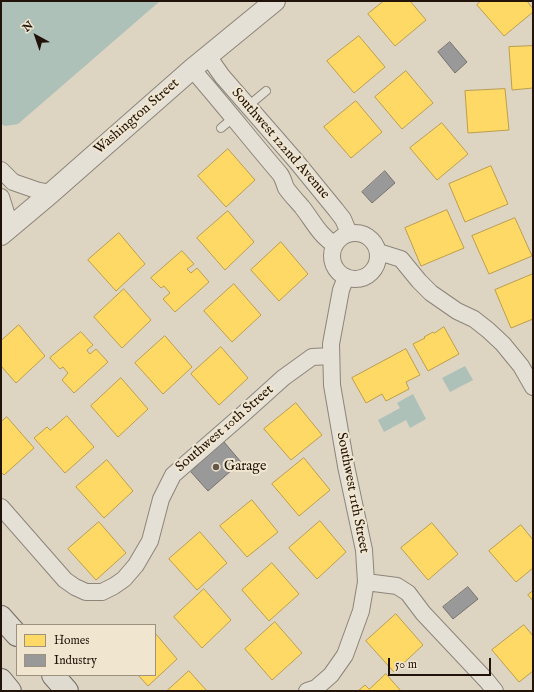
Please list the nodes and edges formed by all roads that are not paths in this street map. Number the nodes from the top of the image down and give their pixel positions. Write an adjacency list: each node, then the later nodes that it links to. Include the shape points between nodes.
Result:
1 (275, 1): 2 (street, Washington Street)
2 (208, 56): 3 (street, Washington Street); 5 (street, Southwest 122nd Avenue)
3 (192, 69): 6 (street, Southwest 122nd Avenue, via 213,93); 8 (street, Washington Street)
4 (266, 90): 5 (lane)
5 (248, 106): 6 (street); 11 (street, Southwest 122nd Avenue, via 336,210)
6 (227, 123): 12 (street, Southwest 122nd Avenue, via 283,178 286,187 320,232)
7 (1, 170): 8 (street, via 13,182)
8 (51, 193): 10 (street, Washington Street)
9 (1, 197): 10 (street)
10 (8, 229)
11 (349, 234): 12 (street); 13 (street, via 355,232 368,236)
12 (332, 243): 14 (street, via 334,266)
13 (379, 252): 14 (street, via 377,266 368,276 357,280); 16 (street, via 401,259 431,293 474,319 498,339 521,366)
14 (346, 277): 15 (street, Southwest 11th Street, via 341,290)
15 (331, 356): 17 (street, Southwest 10th Street, via 312,357 283,378 173,475 161,499 150,542 136,566 124,579 102,592 86,592 65,580); 18 (street, Southwest 11th Street, via 332,385 364,550)
16 (533, 387)
17 (1, 507)
18 (366, 582): 25 (street, Southwest 11th Street, via 361,611 345,655 331,675 316,688); 26 (street, via 397,586 408,593 423,613)
19 (1, 617): 20 (highway)
20 (16, 634)
21 (54, 676): 24 (highway)
22 (1, 680): 23 (highway)
23 (10, 691)
24 (67, 691)
25 (307, 691)
26 (495, 691)

